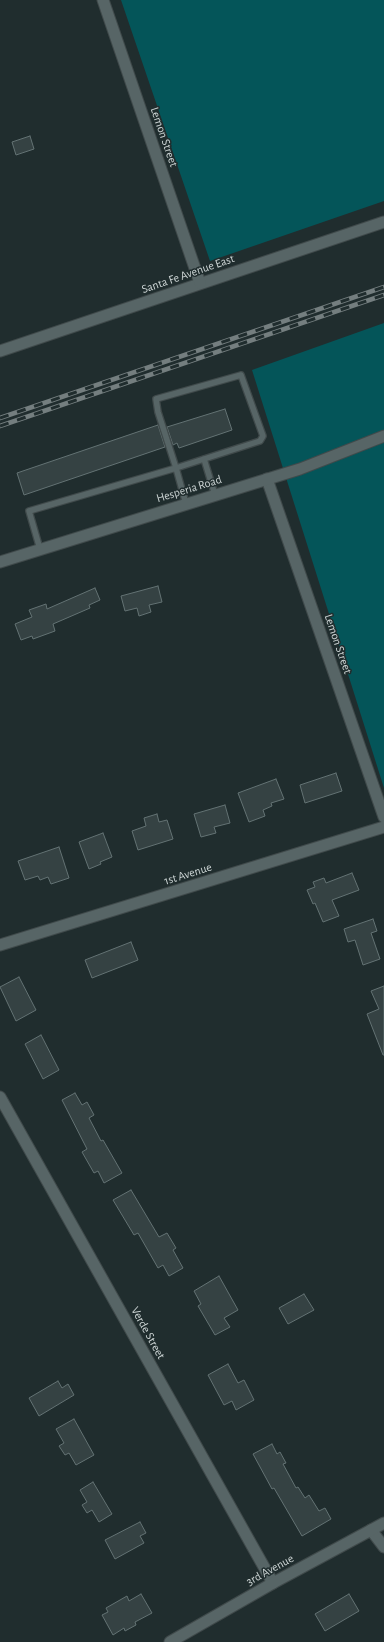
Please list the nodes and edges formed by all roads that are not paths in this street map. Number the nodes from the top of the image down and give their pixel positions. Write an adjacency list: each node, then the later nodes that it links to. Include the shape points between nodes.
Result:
1 (103, 0): 3 (street, Lemon Street)
2 (384, 222): 3 (street, Santa Fe Avenue East)
3 (200, 283): 4 (street, Santa Fe Avenue East)
4 (0, 351)
5 (384, 436): 8 (street, Hesperia Road, via 325,460)
6 (204, 459): 7 (lane); 7 (lane, via 260,441 263,436 241,375 156,400); 9 (lane)
7 (176, 468): 10 (lane); 11 (lane, via 29,511)
8 (267, 479): 9 (street, Hesperia Road); 13 (street, Lemon Street)
9 (215, 495): 10 (street, Hesperia Road)
10 (186, 504): 11 (street, Hesperia Road)
11 (40, 549): 12 (street, Hesperia Road)
12 (0, 562)
13 (384, 817)
14 (384, 827): 15 (street, 1st Avenue)
15 (0, 945)
16 (0, 1097): 20 (street, Verde Street)
17 (384, 1523): 18 (street, 3rd Avenue)
18 (371, 1530): 19 (street); 20 (street, 3rd Avenue)
19 (384, 1547)
20 (273, 1583): 21 (street, 3rd Avenue)
21 (170, 1642)

